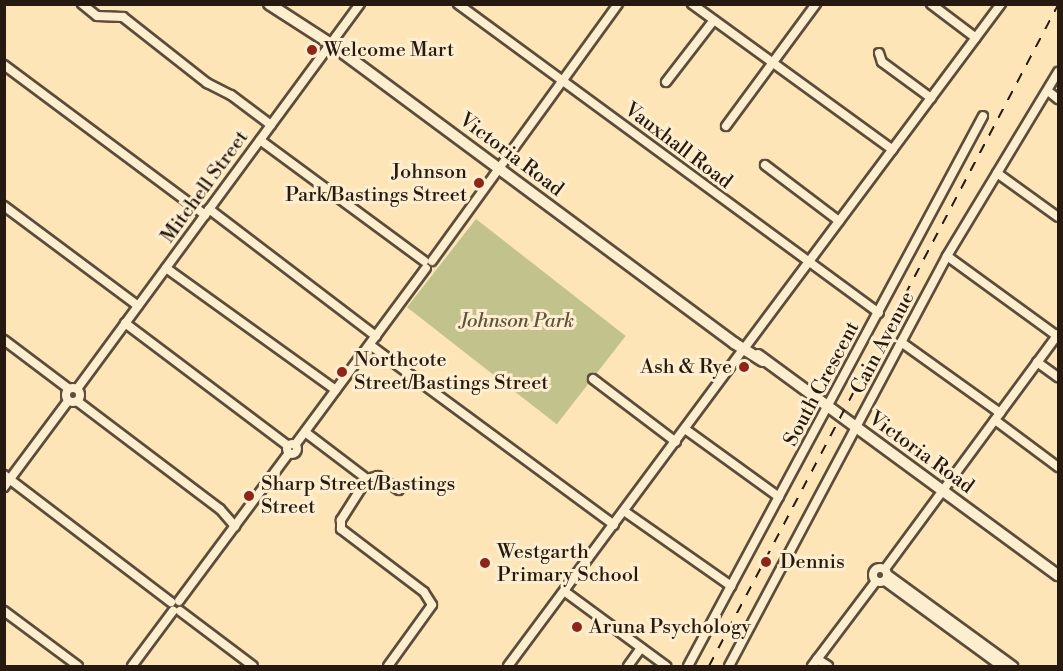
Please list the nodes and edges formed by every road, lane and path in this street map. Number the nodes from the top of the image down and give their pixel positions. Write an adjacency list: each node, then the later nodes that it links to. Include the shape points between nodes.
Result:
1 (82, 4): 23 (street, via 97,16 123,17 207,83 231,95)
2 (269, 4): 12 (street, Victoria Road)
3 (360, 4): 12 (street, Mitchell Street)
4 (458, 4): 17 (street, Vauxhall Road)
5 (618, 4): 17 (street)
6 (692, 4): 10 (street)
7 (816, 4): 15 (street)
8 (931, 4): 11 (street)
9 (1000, 4): 11 (street)
10 (714, 20): 15 (street); 18 (street)
11 (976, 38): 20 (street)
12 (331, 44): 23 (street, Mitchell Street); 28 (street, Victoria Road)
13 (879, 53): 20 (street, via 882,62)
14 (4, 65): 31 (street)
15 (772, 66): 24 (street); 26 (street, via 809,87)
16 (1059, 72): 19 (street, Cain Avenue)
17 (562, 81): 28 (street); 36 (street, Vauxhall Road)
18 (666, 82)
19 (1048, 91): 21 (street); 29 (street, Cain Avenue)
20 (931, 98): 26 (street)
21 (1059, 99)
22 (983, 116): 39 (street, South Crescent)
23 (271, 125): 25 (street, Mitchell Street)
24 (726, 126)
25 (260, 140): 31 (street, Mitchell Street); 35 (street)
26 (893, 150): 33 (street)
27 (765, 165): 33 (street)
28 (499, 169): 35 (street); 46 (street, Victoria Road)
29 (997, 173): 32 (street); 34 (street, Cain Avenue)
30 (4, 206): 38 (street)
31 (207, 212): 37 (street, Mitchell Street); 42 (street)
32 (1059, 217)
33 (839, 221): 36 (street)
34 (947, 256): 41 (street); 44 (street, Cain Avenue)
35 (428, 263): 42 (street)
36 (807, 263): 39 (street, Vauxhall Road); 46 (street)
37 (166, 268): 38 (street, Mitchell Street); 51 (street)
38 (138, 306): 40 (street, Mitchell Street)
39 (879, 313): 54 (street, South Crescent)
40 (125, 323): 50 (street, Mitchell Street); 60 (street)
41 (1058, 334): 47 (street)
42 (376, 336): 45 (street)
43 (4, 339): 50 (street)
44 (901, 342): 55 (street); 57 (street, Cain Avenue)
45 (370, 345): 51 (street); 71 (street)
46 (744, 348): 54 (street, Victoria Road); 56 (street)
47 (1037, 362): 48 (street); 55 (street)
48 (1059, 377)
49 (593, 379): 59 (street)
50 (73, 389): 52 (street); 53 (street, via 80,394)
51 (334, 392): 58 (street)
52 (68, 401): 53 (street); 62 (street)
53 (77, 401): 68 (street)
54 (828, 408): 57 (street, Victoria Road); 67 (street, South Crescent)
55 (997, 416): 61 (street); 66 (street)
56 (685, 429): 59 (street); 67 (street)
57 (856, 429): 66 (street, Victoria Road); 91 (street, Cain Avenue)
58 (305, 432): 60 (street); 63 (street)
59 (676, 442): 69 (street)
60 (291, 448): 70 (street)
61 (1059, 467)
62 (7, 477): 64 (street); 78 (street)
63 (367, 479): 65 (street, via 378,476); 86 (street, via 341,520 341,529 431,598 432,608)
64 (4, 487)
65 (399, 490)
66 (941, 490): 73 (street); 74 (street, Victoria Road)
67 (779, 496): 76 (street, South Crescent)
68 (220, 508): 70 (street); 72 (street)
69 (624, 511): 71 (street); 76 (street)
70 (241, 518): 72 (street)
71 (614, 525): 77 (street)
72 (235, 526): 78 (street)
73 (886, 575): 75 (street); 75 (street, via 874,571); 94 (street); 95 (street)
74 (1059, 575)
75 (876, 581): 82 (street)
76 (732, 586): 90 (street, South Crescent)
77 (564, 591): 81 (street); 87 (street)
78 (175, 602): 80 (street)
79 (4, 611): 83 (street)
80 (176, 611): 84 (street); 85 (street)
81 (641, 648): 88 (street); 89 (street)
82 (817, 659): 92 (street); 93 (street)
83 (78, 666)
84 (132, 666)
85 (253, 666)
86 (388, 666)
87 (508, 666)
88 (628, 666)
89 (666, 666)
90 (688, 666)
91 (729, 666)
92 (812, 666)
93 (828, 666)
94 (1000, 666)
95 (1013, 666)

